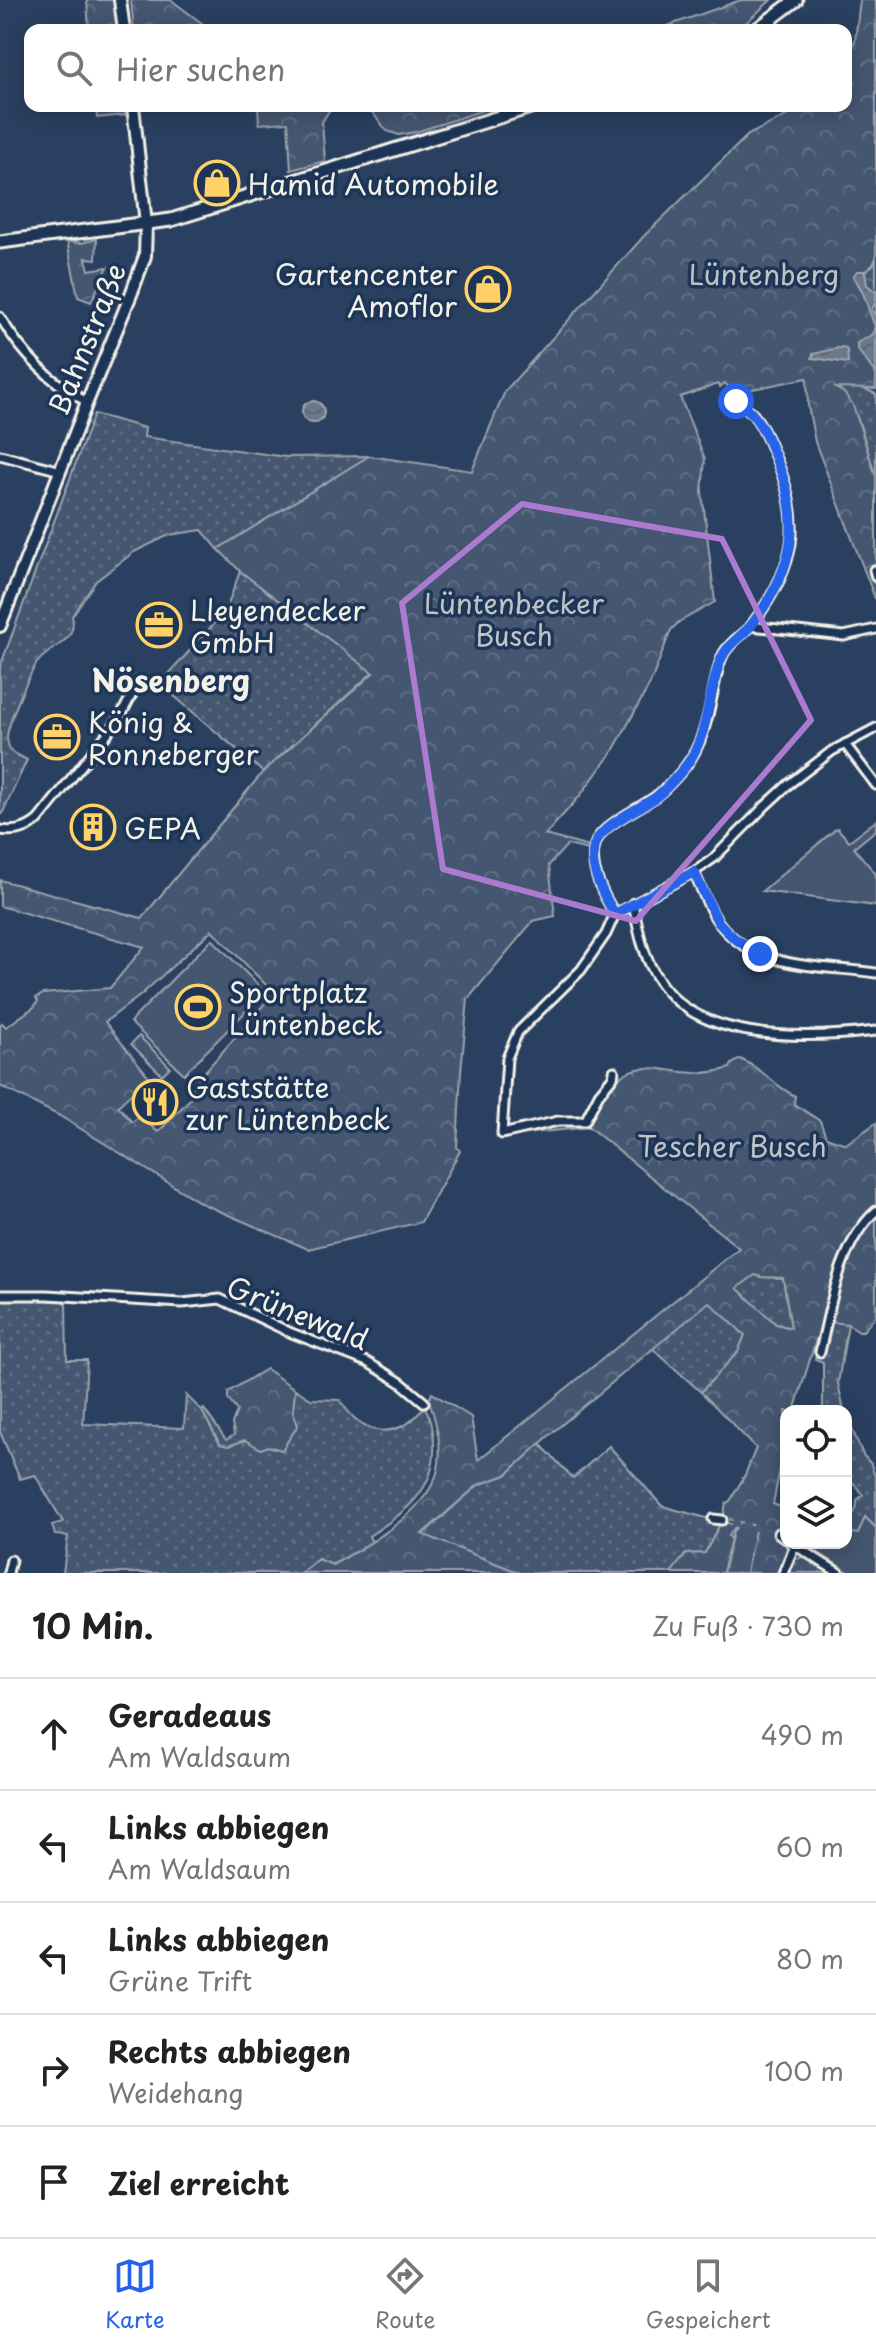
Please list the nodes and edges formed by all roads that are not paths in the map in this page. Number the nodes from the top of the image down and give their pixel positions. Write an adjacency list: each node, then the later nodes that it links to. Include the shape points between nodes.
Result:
1 (120, 0): 3 (main road)
2 (796, 0): 4 (main road)
3 (123, 24)
4 (764, 24)
5 (134, 112): 7 (main road, Bahnstraße)
6 (515, 112): 7 (main road)
7 (146, 224): 8 (main road); 11 (main road, Bahnstraße, via 145,256)
8 (0, 242)
9 (0, 317): 11 (street, via 47,377)
10 (736, 401): 15 (street, via 748,407 764,430 786,483 793,518 784,572)
11 (87, 402): 13 (main road, Bahnstraße)
12 (0, 455): 13 (street)
13 (61, 471): 14 (main road, Bahnstraße)
14 (0, 626)
15 (750, 626): 16 (street, via 844,636); 24 (street, via 724,652 705,727 687,764 656,797 598,837 595,868)
16 (876, 629)
17 (139, 681): 21 (street, via 119,719 38,820 25,829)
18 (876, 728): 19 (street)
19 (845, 744): 20 (street); 22 (street, via 789,784)
20 (876, 785)
21 (0, 830)
22 (694, 872): 23 (street); 25 (street, via 718,922 760,954 793,964)
23 (633, 903): 24 (street); 26 (street, via 655,976 685,1009 749,1031)
24 (615, 914): 27 (street, via 581,970 518,1032 507,1058 502,1134 558,1121 585,1121)
25 (876, 973)
26 (876, 1031)
27 (614, 1071)
28 (876, 1211): 30 (street, via 856,1236 841,1271)
29 (0, 1295): 31 (street, Grünewald, via 182,1303 220,1299 367,1362)
30 (820, 1352)
31 (424, 1402)
32 (713, 1519): 33 (street)
33 (722, 1520)
34 (791, 1549): 38 (street)
35 (801, 1549): 39 (street)
36 (11, 1560): 37 (street)
37 (8, 1573)
38 (783, 1573)
39 (839, 1573)

